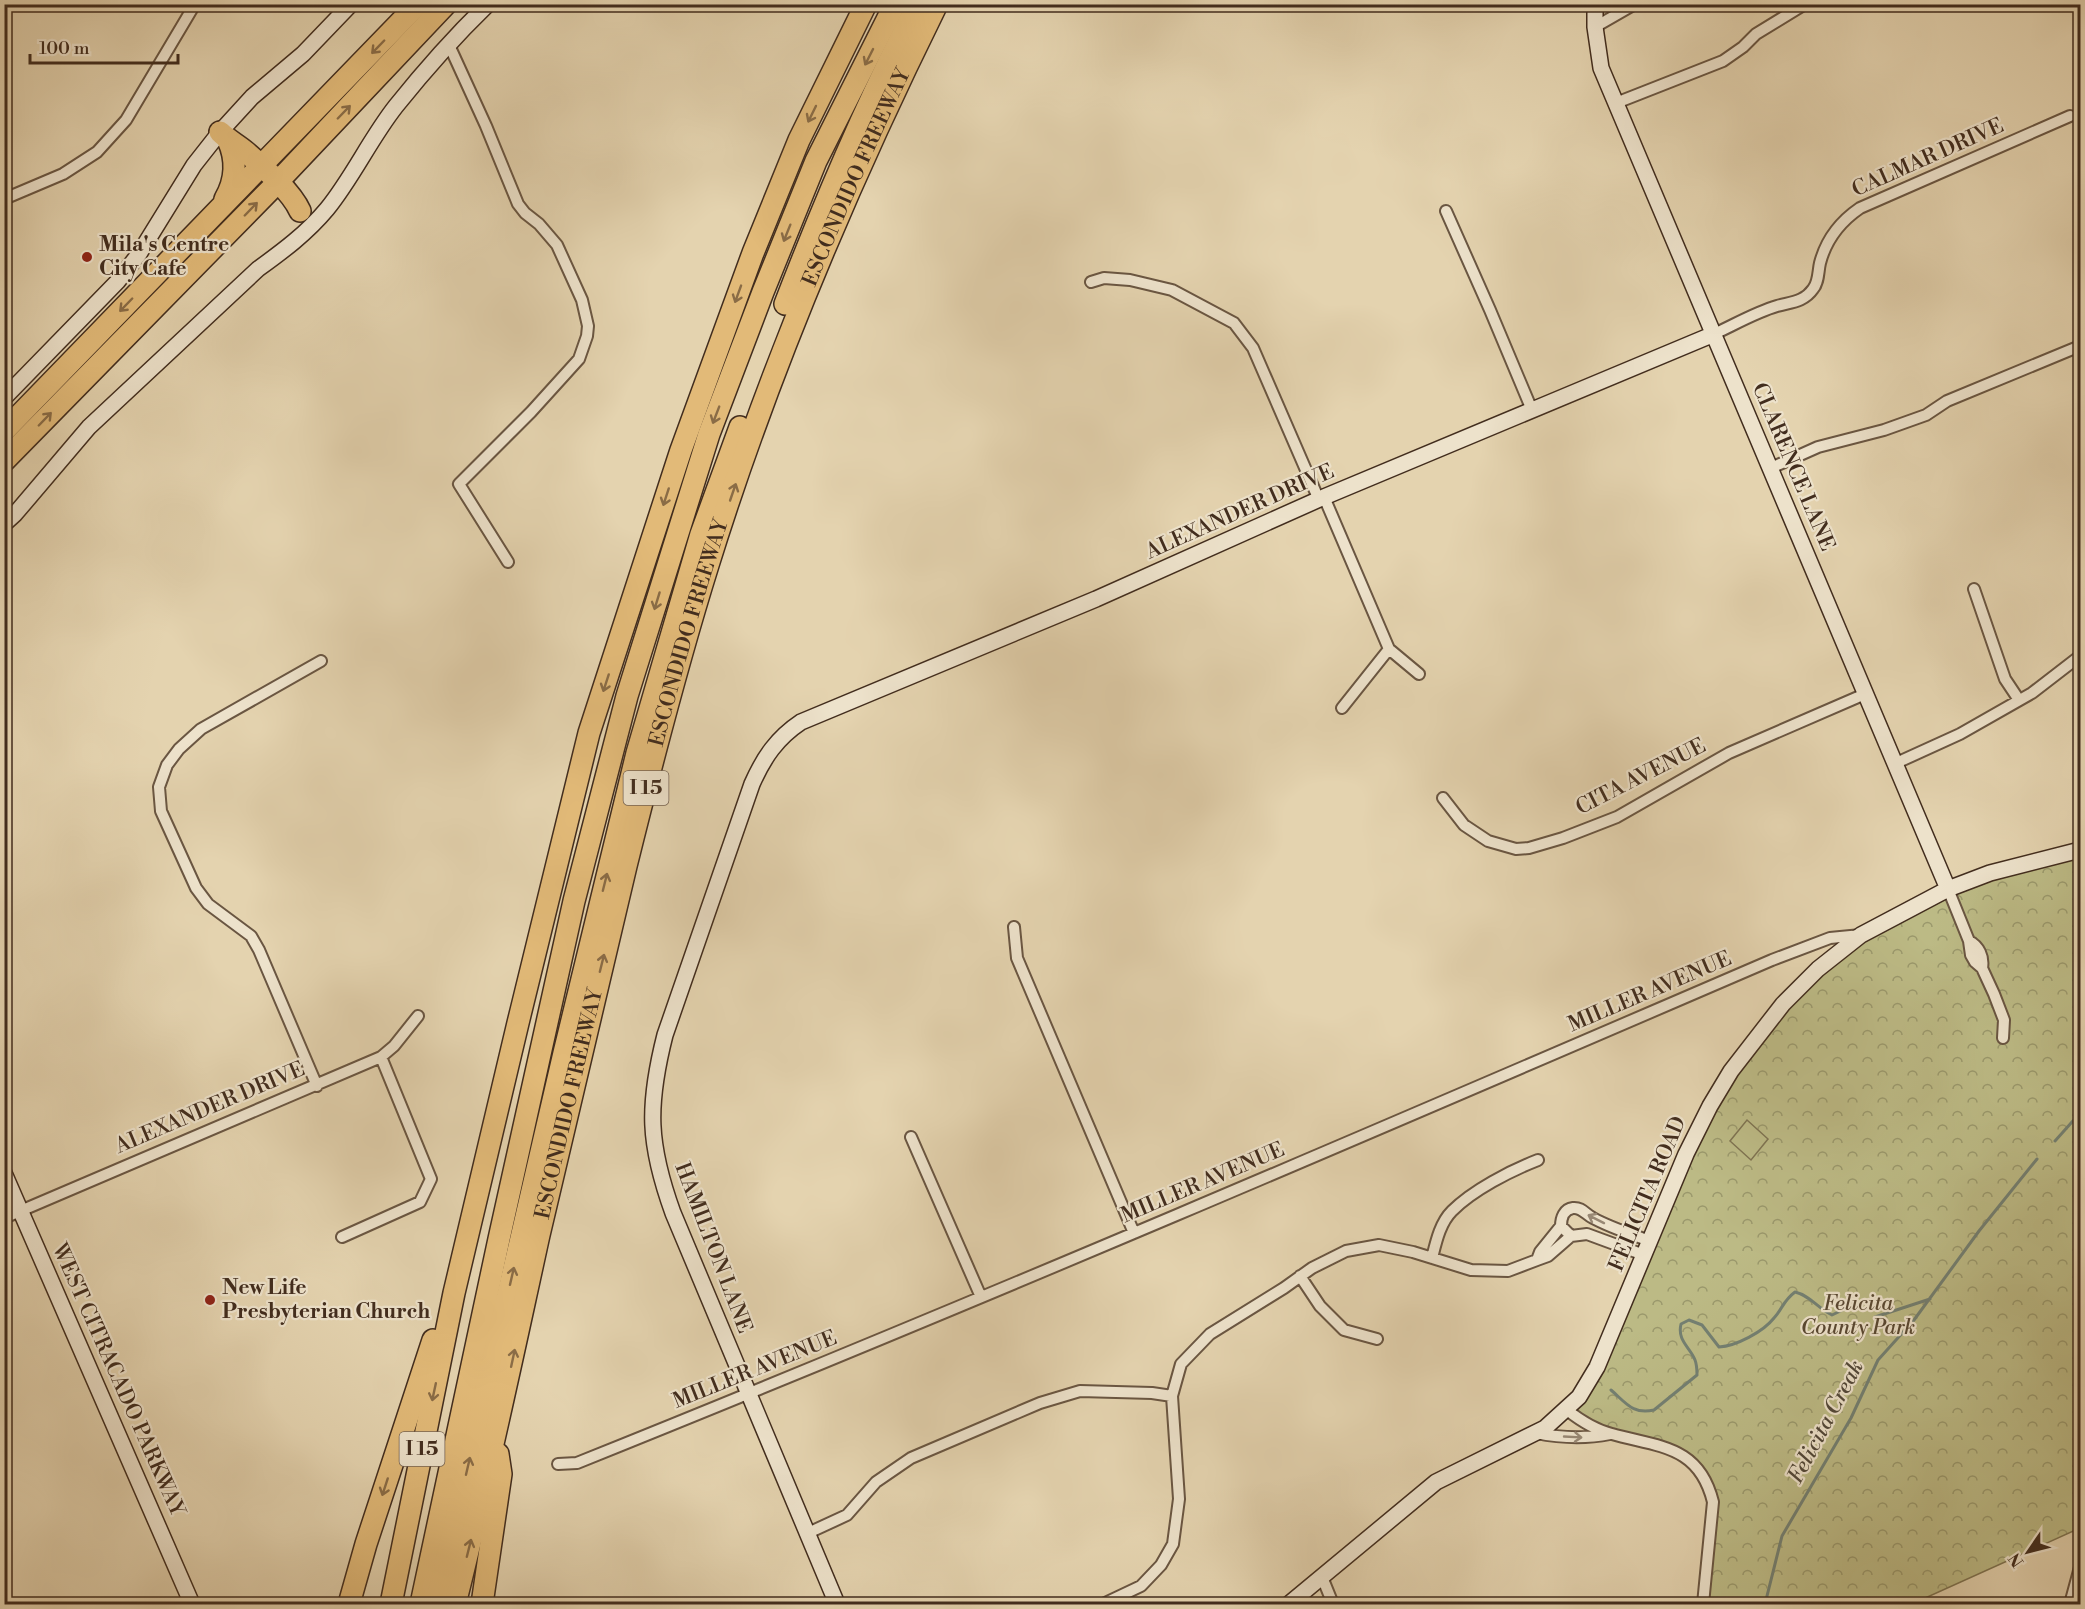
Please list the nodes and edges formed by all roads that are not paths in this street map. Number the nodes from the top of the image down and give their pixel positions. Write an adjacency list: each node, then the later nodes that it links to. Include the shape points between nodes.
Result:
1 (195, 4): 21 (street, via 126,120 97,152 63,174)
2 (351, 4): 17 (street, via 303,54 252,97)
3 (418, 4): 19 (highway, one-way to 19)
4 (446, 4): 18 (highway, one-way to 4)
5 (488, 4): 14 (street)
6 (866, 4): 68 (highway, I 15, one-way to 68, via 799,140 753,253 681,450 589,733)
7 (895, 4): 85 (highway, one-way to 85, via 816,160 763,292 709,434 627,696 572,912)
8 (918, 4): 79 (highway, one-way to 8, via 636,753 701,534 817,221)
9 (937, 4): 76 (highway, ESCONDIDO FREEWAY / I 15, one-way to 9, via 598,980 661,726 708,564 799,308 882,117)
10 (1595, 4): 13 (street, CLARENCE LANE)
11 (1635, 4): 13 (street)
12 (1805, 4): 15 (street, via 1756,34 1723,61)
13 (1595, 27): 15 (street, CLARENCE LANE, via 1600,68)
14 (449, 45): 24 (street, via 395,107 345,184); 35 (street, via 518,204 557,245 582,300 588,326 579,359 459,484)
15 (1616, 103): 26 (street, CLARENCE LANE)
16 (2070, 116): 26 (street, CALMAR DRIVE, via 1850,214 1833,233 1810,294)
17 (224, 136): 19 (highway, via 245,150); 22 (highway, via 234,152 235,174); 28 (street, via 194,165 118,281)
18 (303, 154): 20 (highway); 24 (highway)
19 (258, 170): 20 (highway); 22 (highway)
20 (274, 185): 24 (highway, via 288,206); 31 (highway, one-way to 20)
21 (4, 200)
22 (219, 210): 30 (highway, one-way to 30)
23 (1446, 211): 29 (street)
24 (303, 212): 34 (street, via 288,248 258,269 88,427)
25 (1091, 282): 33 (street, via 1104,278 1130,280 1172,290 1234,323 1253,348)
26 (1714, 333): 29 (street, ALEXANDER DRIVE); 32 (street, CLARENCE LANE)
27 (2080, 346): 32 (street, via 1947,401 1926,415 1818,447)
28 (4, 398)
29 (1532, 410): 33 (street, ALEXANDER DRIVE)
30 (4, 430)
31 (4, 461)
32 (1771, 468): 41 (street, CLARENCE LANE)
33 (1321, 499): 37 (street); 44 (street, ALEXANDER DRIVE, via 1096,599 801,722)
34 (4, 524)
35 (508, 562)
36 (1974, 589): 42 (street, via 2005,679)
37 (1389, 649): 40 (street); 43 (street)
38 (2080, 656): 42 (street)
39 (321, 661): 54 (street, via 201,729 167,765 159,788 161,811 196,888 208,904 251,936)
40 (1419, 674)
41 (1865, 694): 45 (street, CLARENCE LANE); 46 (street, CITA AVENUE, via 1729,753 1617,817 1528,848 1516,849 1488,841 1464,825)
42 (2019, 700): 45 (street, via 1960,734)
43 (1342, 708)
44 (786, 733): 71 (street, HAMILTON LANE, via 768,752 752,784 665,1035 652,1097 654,1145 664,1189)
45 (1894, 764): 48 (street, CLARENCE LANE)
46 (1443, 798)
47 (2080, 850): 48 (street, FELICITA ROAD, via 1990,873)
48 (1948, 889): 50 (street, FELICITA ROAD); 52 (street, CLARENCE LANE, via 1971,955 1982,968 2004,1020)
49 (1014, 927): 61 (street, via 1017,958)
50 (1861, 935): 61 (street, MILLER AVENUE, via 1830,938 1773,960); 64 (street, FELICITA ROAD, via 1818,969 1783,1004 1731,1071 1686,1155)
51 (418, 1016): 53 (street, ALEXANDER DRIVE)
52 (2003, 1038)
53 (381, 1057): 54 (street, ALEXANDER DRIVE); 63 (street, via 431,1179 420,1202)
54 (317, 1086): 58 (street, ALEXANDER DRIVE)
55 (911, 1137): 69 (street)
56 (1538, 1160): 65 (street, via 1475,1193 1451,1212 1438,1234)
57 (4, 1173): 58 (street, WEST CITRACADO PARKWAY)
58 (21, 1211): 59 (street, ALEXANDER DRIVE); 82 (street, WEST CITRACADO PARKWAY)
59 (4, 1218)
60 (1561, 1226): 62 (street); 64 (street, one-way to 60, via 1581,1209 1565,1212); 66 (street)
61 (1134, 1233): 69 (street, MILLER AVENUE)
62 (1571, 1236): 64 (street, via 1587,1234); 66 (street, via 1548,1256)
63 (342, 1237)
64 (1647, 1248): 73 (street, FELICITA ROAD, via 1597,1367)
65 (1432, 1258): 66 (street, via 1471,1270 1508,1270); 67 (street, via 1379,1245 1346,1251)
66 (1537, 1260)
67 (1300, 1276): 70 (street, via 1320,1306 1344,1330); 72 (street, via 1210,1334 1181,1364)
68 (454, 1293): 83 (highway, one-way to 83, via 435,1332); 84 (highway, I 15, one-way to 84)
69 (981, 1297): 71 (street, MILLER AVENUE)
70 (1377, 1339)
71 (748, 1394): 77 (street, MILLER AVENUE, via 577,1463); 78 (street, HAMILTON LANE)
72 (1172, 1396): 78 (street, via 1080,1391 1040,1403 911,1458 876,1482 847,1515); 91 (street, via 1179,1499 1173,1544 1142,1586)
73 (1567, 1410): 74 (street, FELICITA ROAD); 75 (street, via 1589,1426)
74 (1536, 1433): 75 (street, one-way to 75, via 1590,1438); 81 (street, FELICITA ROAD, via 1436,1482)
75 (1610, 1434): 94 (street, via 1675,1450 1705,1479 1713,1502)
76 (495, 1439): 88 (highway, ESCONDIDO FREEWAY / I 15, one-way to 76); 89 (highway, via 501,1474)
77 (558, 1464)
78 (807, 1534): 90 (street, HAMILTON LANE)
79 (451, 1538): 86 (highway); 87 (highway)
80 (2080, 1567): 95 (street)
81 (1322, 1577): 92 (street, FELICITA ROAD); 93 (street)
82 (192, 1605)
83 (349, 1605)
84 (391, 1605)
85 (421, 1605)
86 (436, 1605)
87 (447, 1605)
88 (455, 1605)
89 (482, 1605)
90 (837, 1605)
91 (1103, 1605)
92 (1289, 1605)
93 (1333, 1605)
94 (1703, 1605)
95 (2070, 1605)

